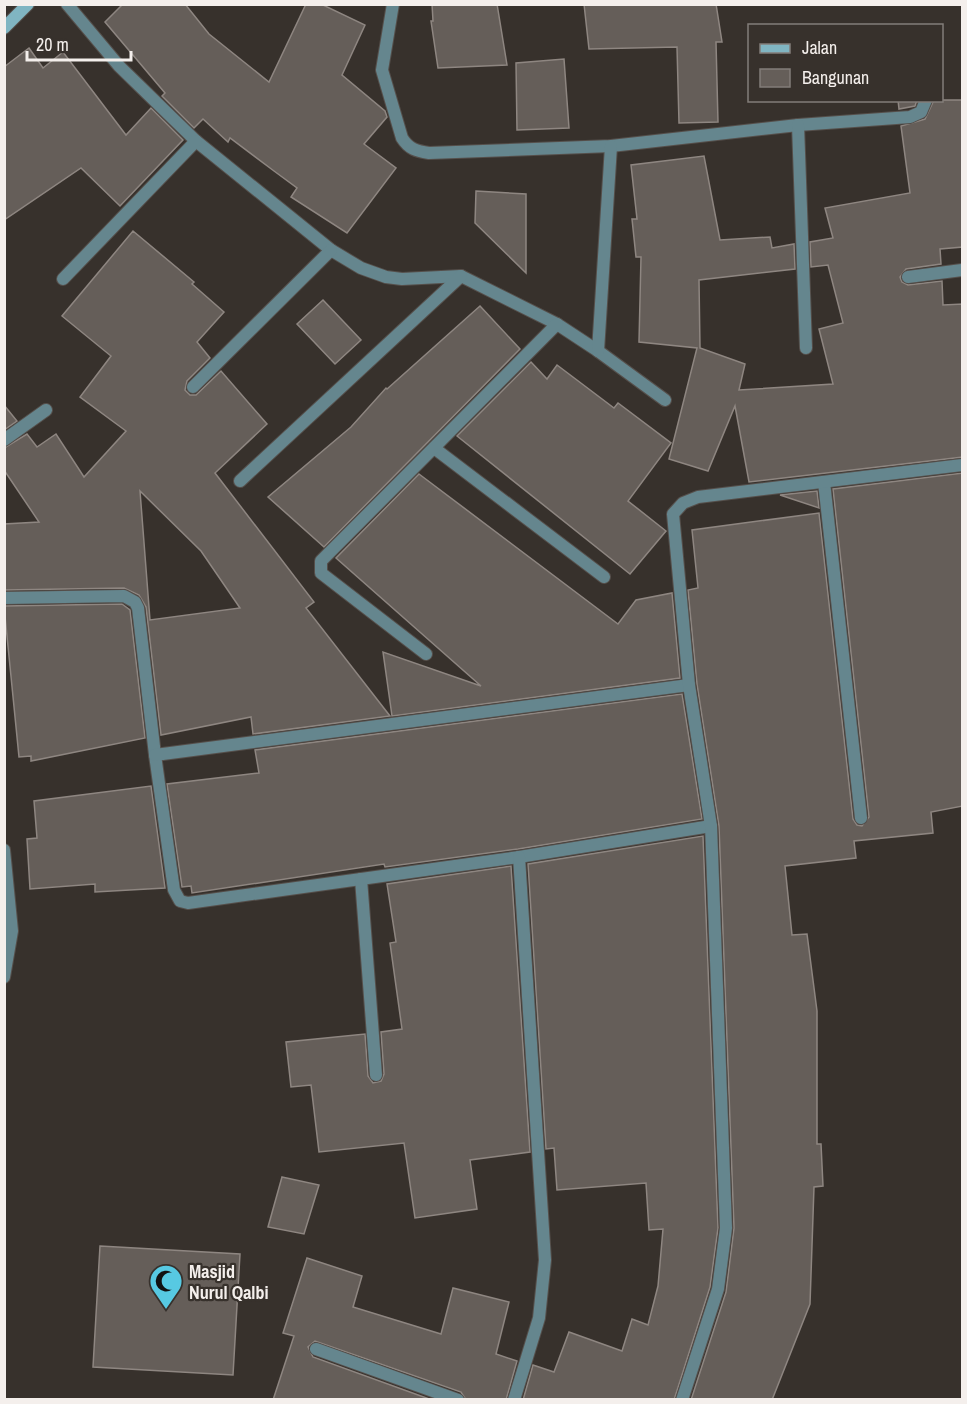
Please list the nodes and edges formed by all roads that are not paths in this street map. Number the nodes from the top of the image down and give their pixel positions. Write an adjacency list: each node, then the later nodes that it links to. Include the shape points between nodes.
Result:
1 (28, 4): 4 (main road)
2 (67, 4): 7 (street, via 119,66)
3 (393, 4): 8 (street, via 382,70 407,146 429,153)
4 (4, 28)
5 (925, 102): 6 (street, via 921,112 910,117)
6 (798, 125): 8 (street); 15 (street)
7 (196, 141): 9 (street); 13 (street)
8 (611, 146): 16 (street)
9 (331, 250): 11 (street, via 386,277); 17 (street)
10 (963, 270): 12 (street)
11 (461, 276): 14 (street); 23 (street)
12 (908, 277)
13 (63, 279)
14 (557, 324): 16 (street); 21 (street)
15 (806, 348)
16 (598, 351): 18 (street)
17 (193, 387)
18 (665, 400)
19 (46, 410): 20 (street)
20 (4, 440)
21 (434, 448): 25 (street); 27 (street, via 321,561 319,570)
22 (963, 465): 24 (street)
23 (240, 482)
24 (824, 482): 28 (street, via 698,497 683,503 673,514); 30 (street)
25 (604, 577)
26 (4, 598): 29 (street, via 124,596 135,602)
27 (426, 654)
28 (689, 685): 29 (street); 31 (street)
29 (155, 754): 34 (street, via 174,890 180,901)
30 (861, 818)
31 (711, 826): 33 (street); 40 (street, via 725,1246 718,1289)
32 (4, 850): 35 (street, via 12,931 9,966)
33 (519, 857): 34 (street); 39 (street, via 545,1260 539,1318)
34 (361, 879): 36 (street)
35 (4, 977)
36 (375, 1075)
37 (316, 1349): 38 (street)
38 (458, 1400)
39 (514, 1400)
40 (682, 1400)

